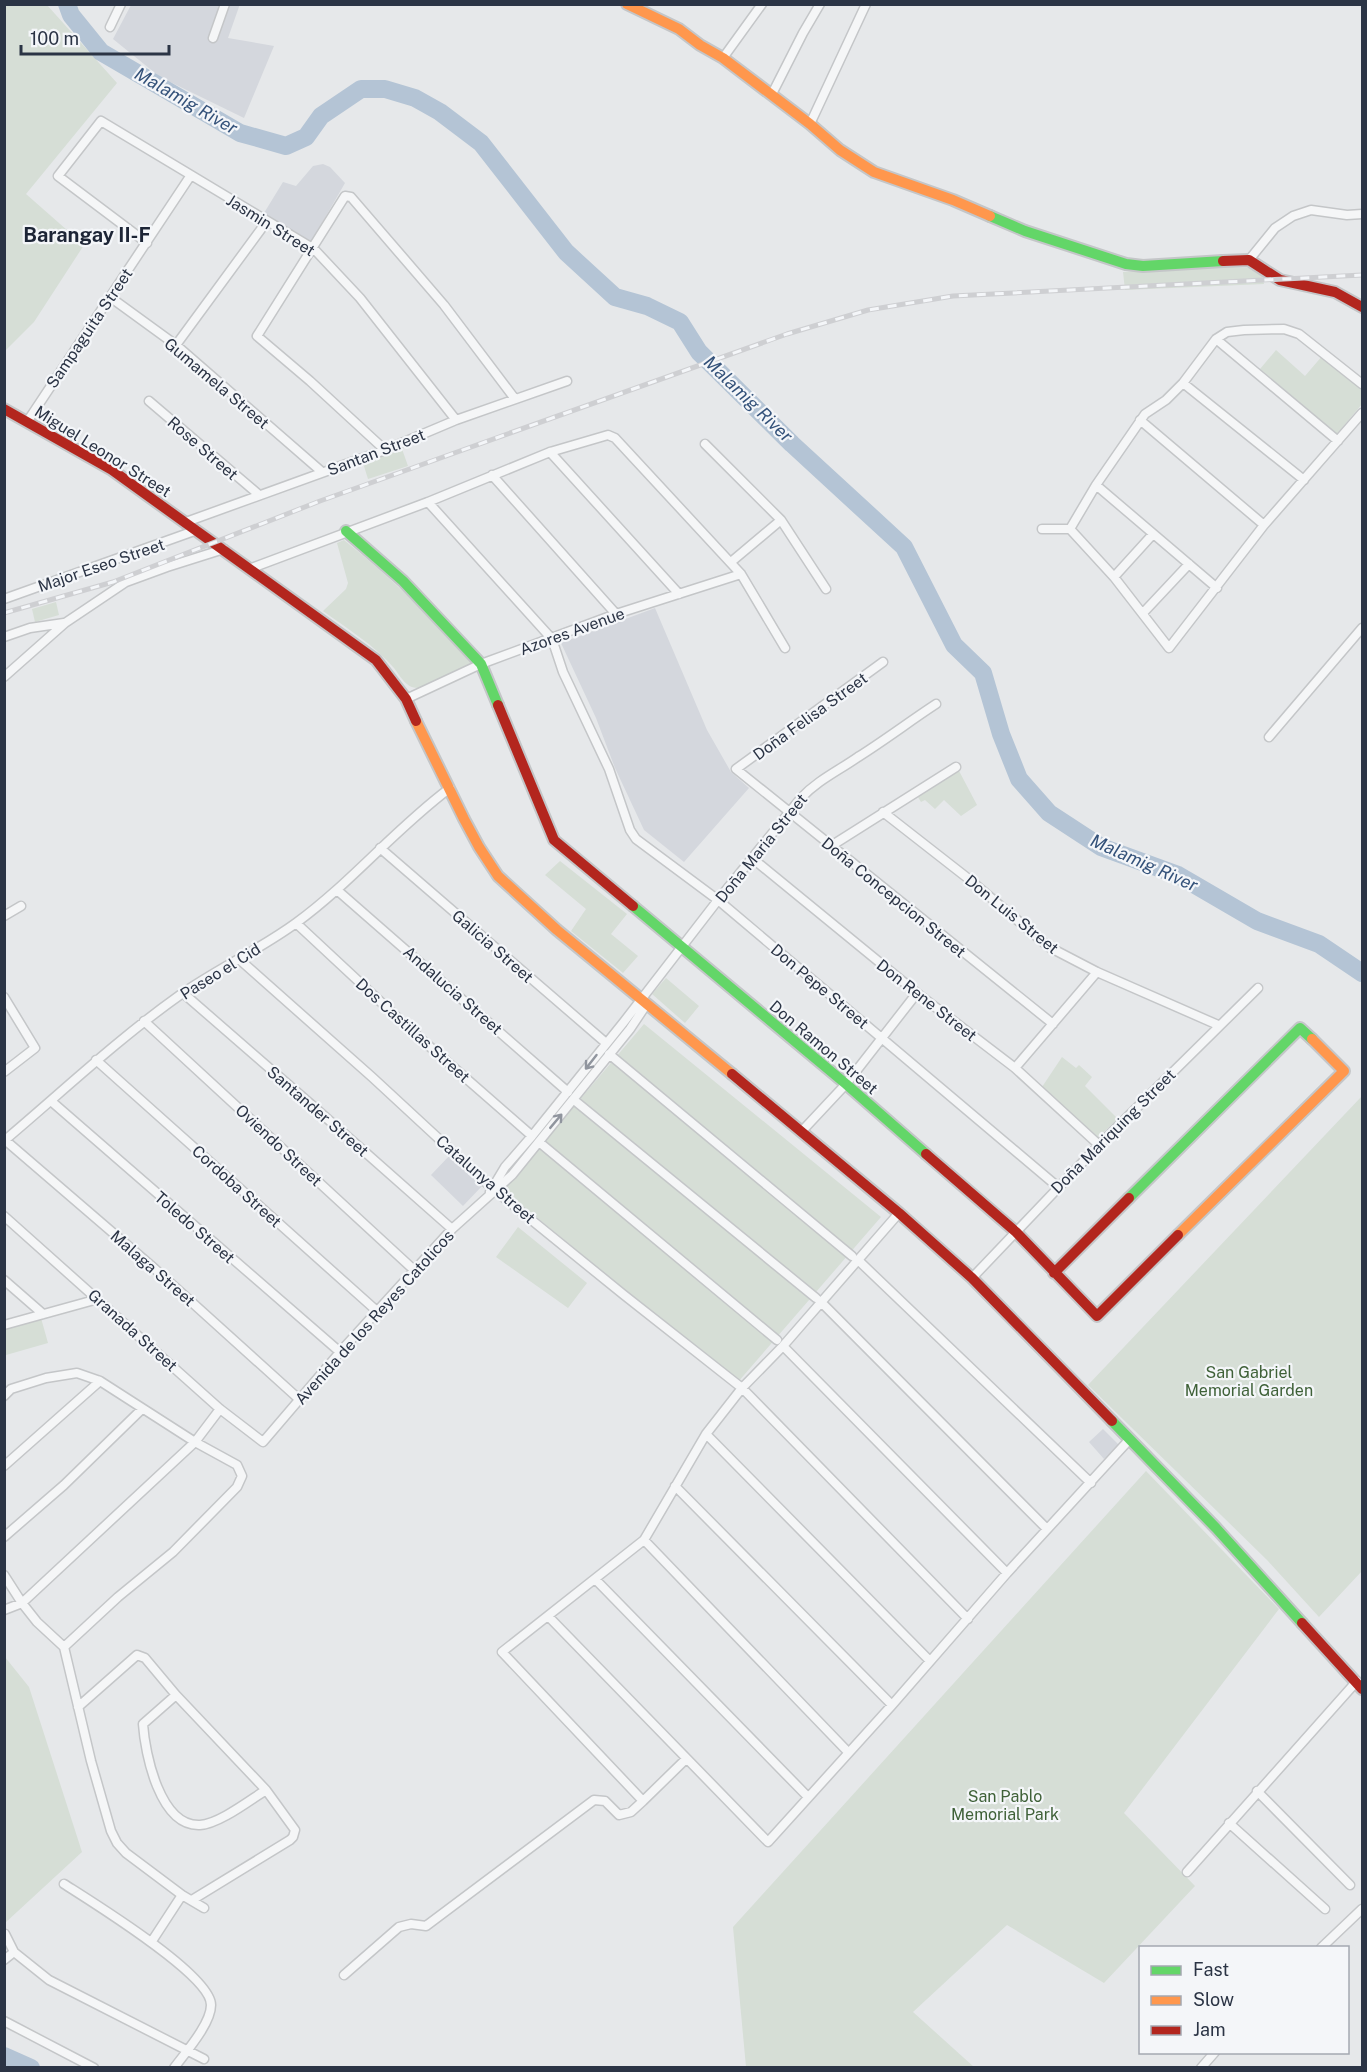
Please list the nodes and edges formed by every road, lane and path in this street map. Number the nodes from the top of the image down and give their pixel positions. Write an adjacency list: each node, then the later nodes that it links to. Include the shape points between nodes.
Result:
1 (121, 4): 7 (street)
2 (225, 4): 8 (street)
3 (627, 4): 9 (street, via 679,29)
4 (762, 4): 9 (street)
5 (820, 4): 10 (street)
6 (866, 4): 11 (street)
7 (110, 27)
8 (213, 38)
9 (723, 58): 10 (street)
10 (772, 94): 11 (street)
11 (810, 124): 17 (street, via 874,172 1025,231 1126,264)
12 (191, 175): 14 (street, Jasmin Street); 15 (street, Sampaguita Street); 15 (street, Jasmin Street, via 102,121 58,176)
13 (1362, 214): 17 (street, via 1311,210 1293,216 1275,228)
14 (267, 221): 16 (street, Jasmin Street); 21 (street)
15 (147, 243): 18 (street, Sampaguita Street)
16 (314, 249): 25 (street, via 344,197 351,197 444,305); 29 (street, Jasmin Street, via 360,298); 34 (street, via 257,336)
17 (1249, 260): 19 (street, via 1280,280 1335,292)
18 (110, 297): 21 (street, Gumamela Street); 31 (street, Sampaguita Street)
19 (1362, 307)
20 (1216, 339): 23 (street); 24 (street, via 1227,332 1289,330); 32 (street)
21 (176, 345): 36 (street, Gumamela Street)
22 (567, 381): 25 (street, Santan Street)
23 (1183, 383): 30 (street); 38 (street)
24 (1362, 384)
25 (515, 399): 29 (street, Santan Street)
26 (148, 401): 40 (street, Rose Street)
27 (4, 409): 31 (street, Miguel Leonor Street)
28 (1362, 413): 32 (street)
29 (456, 420): 34 (street, Santan Street)
30 (1140, 420): 39 (street); 44 (street)
31 (27, 422): 43 (street, Miguel Leonor Street, via 112,470)
32 (1338, 441): 38 (street)
33 (705, 444): 42 (street)
34 (386, 450): 36 (street, Santan Street)
35 (550, 452): 37 (street); 51 (street, via 612,436); 58 (street)
36 (322, 472): 40 (street, Santan Street)
37 (492, 475): 41 (street); 61 (street)
38 (1304, 480): 44 (street)
39 (1096, 485): 46 (street); 49 (street)
40 (258, 494): 43 (street, Santan Street)
41 (428, 502): 48 (street); 65 (street)
42 (781, 520): 51 (street); 57 (street)
43 (186, 522): 47 (street, Miguel Leonor Street)
44 (1264, 525): 56 (street)
45 (1042, 529): 46 (street)
46 (1070, 529): 55 (street)
47 (197, 530): 50 (street, Miguel Leonor Street); 59 (street, Major Eseo Street)
48 (346, 531): 53 (street); 68 (street, via 403,581)
49 (1153, 534): 52 (street); 55 (street)
50 (224, 549): 53 (street, Miguel Leonor Street); 62 (street, via 126,582)
51 (731, 562): 54 (street)
52 (1189, 564): 56 (street); 60 (street)
53 (249, 569): 70 (street, Miguel Leonor Street, via 376,660)
54 (741, 574): 58 (street, Azores Avenue); 66 (street)
55 (1114, 577): 60 (street)
56 (1217, 588): 60 (street, via 1169,648)
57 (826, 589)
58 (679, 594): 61 (street, Azores Avenue)
59 (4, 599)
60 (1143, 613)
61 (616, 614): 65 (street, Azores Avenue)
62 (65, 623): 64 (street); 69 (street)
63 (1362, 628): 72 (street)
64 (4, 637)
65 (552, 639): 68 (street, Azores Avenue); 82 (street, Don Pepe Street, via 563,672 609,769 630,830 636,839)
66 (785, 648)
67 (883, 662): 74 (street, Doña Felisa Street)
68 (481, 664): 70 (street, Azores Avenue); 86 (street, Don Ramon Street, via 554,840)
69 (4, 677)
70 (406, 699): 75 (street, Miguel Leonor Street)
71 (936, 704): 77 (street, Doña Maria Street, via 813,786)
72 (1269, 737)
73 (956, 766): 76 (street)
74 (736, 769): 77 (street, Doña Concepcion Street)
75 (450, 788): 79 (street, Paseo el Cid); 93 (street, Miguel Leonor Street, via 498,876)
76 (884, 812): 78 (street); 88 (street, Don Luis Street, via 1041,941)
77 (790, 813): 78 (street, Doña Concepcion Street); 80 (street, Doña Maria Street)
78 (831, 846): 95 (street, Doña Concepcion Street)
79 (380, 848): 81 (street, Paseo el Cid); 98 (street, Galicia Street)
80 (752, 858): 82 (street, Doña Maria Street); 91 (street, Don Rene Street)
81 (337, 890): 85 (street, Paseo el Cid); 104 (street, Andalucia Street)
82 (718, 900): 86 (street, Doña Maria Street); 97 (street, Don Pepe Street)
83 (21, 906): 84 (street)
84 (4, 916)
85 (296, 923): 87 (street, Paseo el Cid); 108 (street, Dos Castillas Street)
86 (682, 948): 93 (street, Doña Maria Street); 103 (street, Don Ramon Street)
87 (240, 960): 90 (street, Paseo el Cid); 112 (street, Catalunya Street)
88 (1097, 972): 95 (street); 96 (street, Don Luis Street)
89 (1258, 988): 96 (street, Doña Mariquing Street)
90 (183, 993): 94 (street, Paseo el Cid); 115 (street, Santander Street)
91 (917, 993): 97 (street); 101 (street, Don Rene Street)
92 (4, 997): 102 (street, via 35,1048)
93 (643, 1002): 98 (street, Avenida de los Reyes Catolicos); 99 (street, Avenida de los Reyes Catolicos, via 630,1029); 107 (street, Miguel Leonor Street)
94 (144, 1021): 100 (street, Paseo el Cid); 118 (street, Oviendo Street)
95 (1053, 1024): 101 (street)
96 (1218, 1025): 110 (street, Doña Mariquing Street)
97 (881, 1037): 103 (street); 111 (street, Don Pepe Street)
98 (606, 1043): 104 (street, Avenida de los Reyes Catolicos, one-way to 104)
99 (609, 1054): 105 (street, Avenida de los Reyes Catolicos); 117 (street)
100 (96, 1060): 106 (street, Paseo el Cid); 124 (street, Cordoba Street)
101 (1015, 1068): 110 (street, Don Rene Street)
102 (4, 1072)
103 (846, 1084): 107 (street); 116 (street, Don Ramon Street)
104 (568, 1092): 108 (street, Avenida de los Reyes Catolicos)
105 (574, 1100): 108 (street, Avenida de los Reyes Catolicos, one-way to 105); 123 (street)
106 (51, 1101): 109 (street, Paseo el Cid); 128 (street, Toledo Street)
107 (802, 1131): 113 (street, Miguel Leonor Street)
108 (535, 1139): 112 (street, Avenida de los Reyes Catolicos, via 512,1175); 127 (street, Dos Castillas Street)
109 (4, 1140): 132 (street, Malaga Street)
110 (1099, 1145): 111 (street, Doña Mariquing Street)
111 (1058, 1187): 116 (street, Doña Mariquing Street)
112 (492, 1191): 115 (street, Avenida de los Reyes Catolicos); 130 (street, Catalunya Street)
113 (899, 1213): 117 (street); 120 (street, Miguel Leonor Street)
114 (4, 1216): 122 (street, Granada Street)
115 (452, 1230): 118 (street, Avenida de los Reyes Catolicos)
116 (1016, 1232): 119 (street, Don Ramon Street); 120 (street, Doña Mariquing Street)
117 (855, 1258): 123 (street); 140 (street)
118 (414, 1270): 124 (street, Avenida de los Reyes Catolicos)
119 (1054, 1273): 119 (street, Don Ramon Street, via 1300,1028 1344,1071 1097,1316)
120 (972, 1278): 136 (street, Miguel Leonor Street)
121 (4, 1280): 125 (street)
122 (98, 1299): 125 (street); 134 (street, Granada Street)
123 (818, 1299): 127 (street); 142 (street)
124 (378, 1312): 128 (street, Avenida de los Reyes Catolicos)
125 (43, 1314): 126 (street)
126 (4, 1325)
127 (780, 1343): 130 (street); 145 (street, Dos Castillas Street)
128 (340, 1352): 132 (street, Avenida de los Reyes Catolicos)
129 (100, 1381): 131 (street, via 77,1372 11,1389); 133 (street); 139 (street)
130 (742, 1388): 135 (street); 151 (street, Catalunya Street)
131 (4, 1396)
132 (300, 1400): 138 (street, Avenida de los Reyes Catolicos)
133 (142, 1409): 137 (street); 143 (street)
134 (220, 1409): 137 (street); 138 (street, Granada Street)
135 (705, 1434): 141 (street); 153 (street)
136 (1129, 1440): 140 (street); 154 (street, Miguel Leonor Street)
137 (195, 1442): 148 (street); 152 (street, via 237,1465 242,1476 237,1486 173,1552)
138 (263, 1442)
139 (4, 1466)
140 (1091, 1483): 142 (street)
141 (675, 1486): 144 (street); 156 (street)
142 (1047, 1529): 145 (street)
143 (4, 1537)
144 (644, 1540): 147 (street); 158 (street)
145 (1006, 1574): 151 (street)
146 (4, 1575): 148 (street)
147 (596, 1580): 150 (street); 162 (street)
148 (22, 1603): 149 (street); 152 (street)
149 (4, 1610)
150 (548, 1616): 159 (street); 163 (street, via 502,1652)
151 (968, 1619): 153 (street)
152 (64, 1647): 157 (street)
153 (930, 1661): 156 (street)
154 (1360, 1685): 161 (street)
155 (176, 1695): 157 (street, via 145,1658 137,1655); 160 (street); 160 (street, via 143,1724 155,1782 170,1810 186,1823 202,1825 229,1814)
156 (892, 1705): 158 (street)
157 (78, 1707): 168 (street, via 107,1820 117,1843)
158 (848, 1752): 162 (street)
159 (686, 1759): 162 (street, via 768,1842); 163 (street)
160 (266, 1790): 169 (street, via 295,1830 293,1837)
161 (1257, 1791): 164 (street); 167 (street)
162 (808, 1797)
163 (643, 1801): 178 (street, via 631,1812 619,1815 605,1801 594,1800 426,1926 399,1927)
164 (1229, 1823): 165 (street); 171 (street)
165 (1187, 1872)
166 (64, 1884): 174 (street)
167 (1350, 1885)
168 (182, 1895): 169 (street); 174 (street)
169 (192, 1900): 170 (street)
170 (204, 1908)
171 (1325, 1908)
172 (1362, 1909): 175 (street)
173 (5, 1934): 176 (street)
174 (152, 1941): 180 (street, via 211,2000 210,2018)
175 (1322, 1946)
176 (14, 1952): 177 (street); 180 (street, via 49,1980)
177 (4, 1960)
178 (344, 1975)
179 (4, 2021): 183 (street)
180 (187, 2051): 182 (street); 184 (street)
181 (1213, 2054): 185 (street)
182 (204, 2059)
183 (94, 2067)
184 (174, 2067)
185 (1201, 2067)

